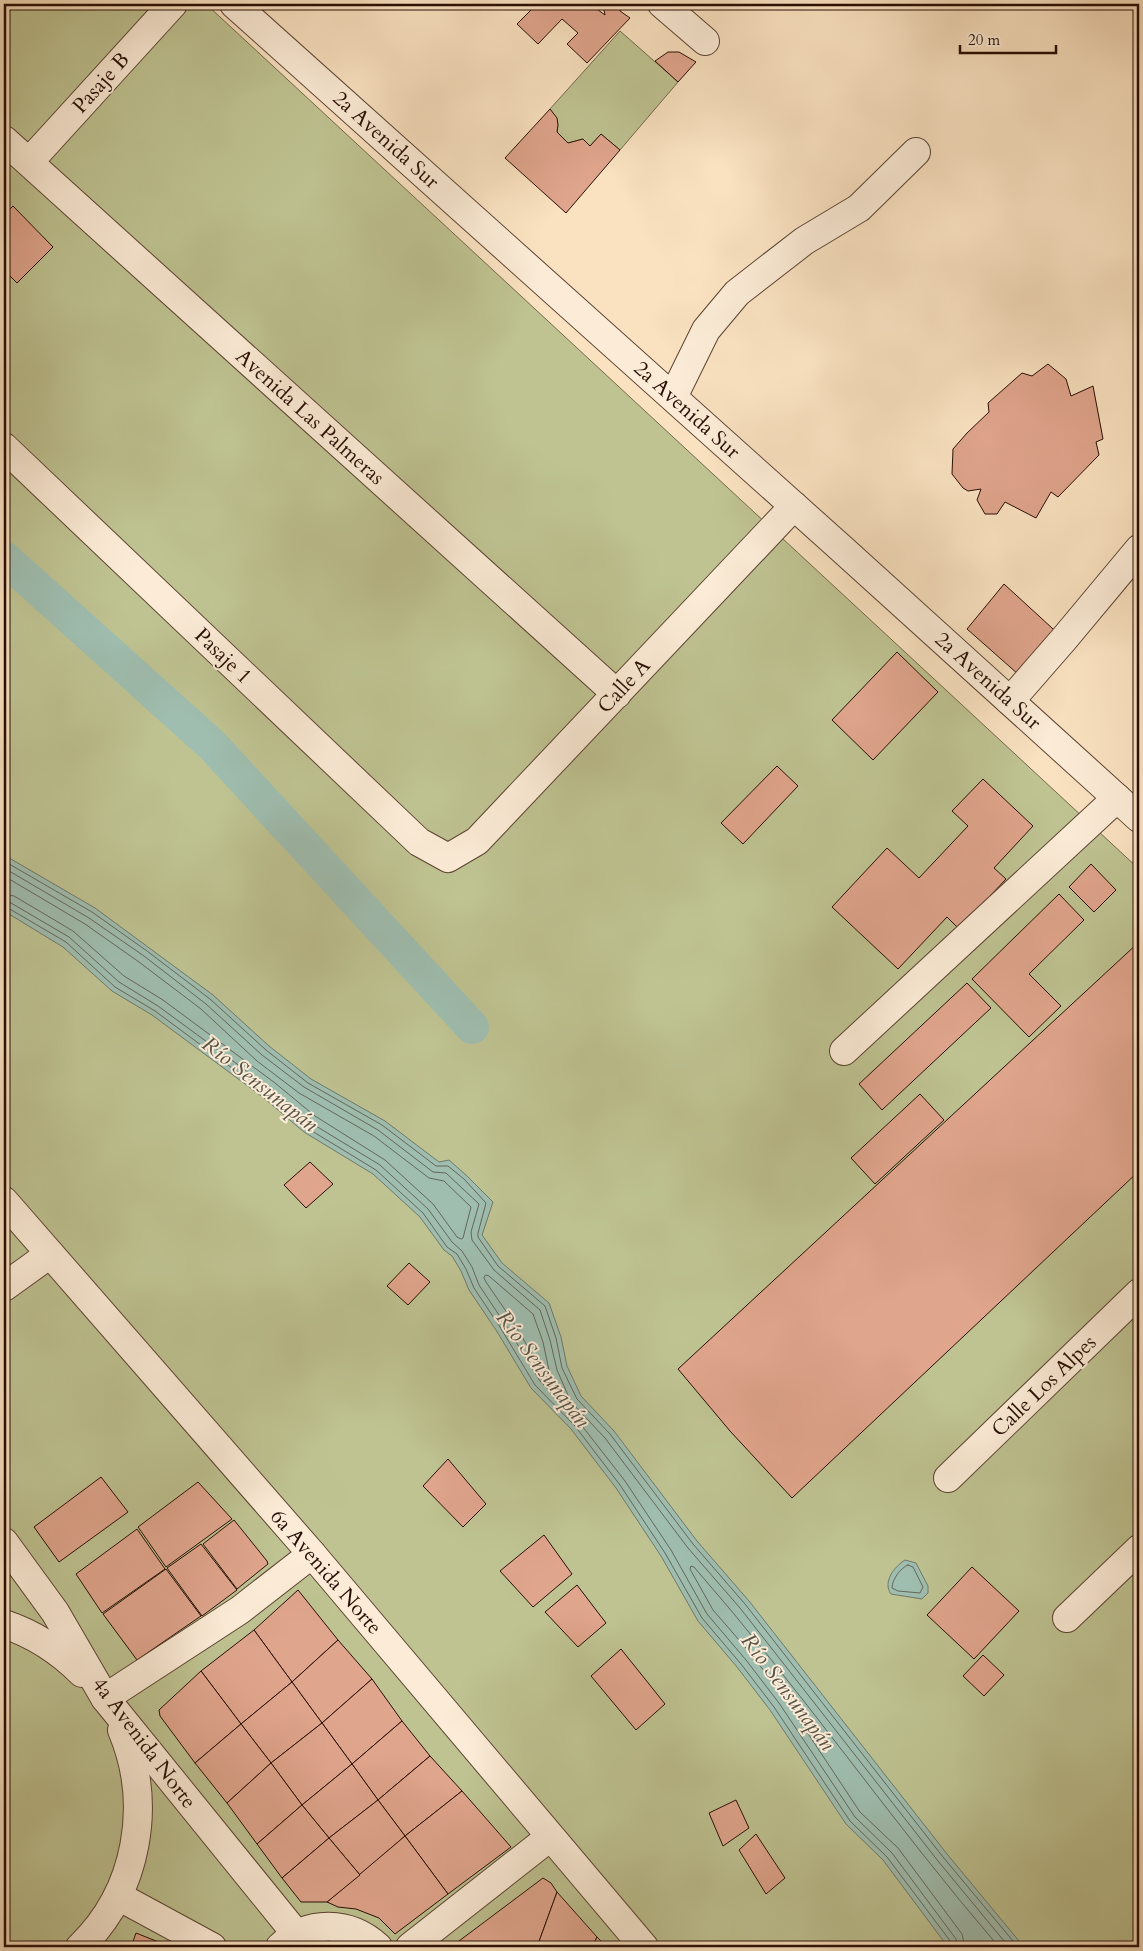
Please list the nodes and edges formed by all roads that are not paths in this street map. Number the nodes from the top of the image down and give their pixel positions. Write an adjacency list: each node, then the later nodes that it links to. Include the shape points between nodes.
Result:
1 (173, 4): 7 (street, Pasaje B)
2 (234, 4): 8 (street, 2a Avenida Sur)
3 (662, 4): 4 (street)
4 (704, 42)
5 (4, 140): 7 (street, Avenida Las Palmeras)
6 (916, 152): 8 (street, via 859,208 804,241 737,293 706,330)
7 (29, 162): 12 (street, Avenida Las Palmeras)
8 (673, 397): 10 (street, 2a Avenida Sur)
9 (4, 447): 16 (street, Pasaje 1, via 419,842)
10 (794, 506): 12 (street, Calle A); 13 (street, 2a Avenida Sur)
11 (1139, 549): 13 (street)
12 (616, 694): 16 (street, Calle A, via 477,841)
13 (1010, 701): 14 (street, 2a Avenida Sur)
14 (1117, 798): 15 (street, 2a Avenida Sur); 17 (street)
15 (1139, 818)
16 (448, 858)
17 (844, 1052)
18 (4, 1202): 19 (street, 6a Avenida Norte)
19 (50, 1254): 20 (street); 25 (street, 6a Avenida Norte)
20 (4, 1287)
21 (1139, 1293): 22 (street, Calle Los Alpes)
22 (948, 1478)
23 (4, 1542): 28 (street, 4a Avenida Norte, via 55,1612)
24 (1139, 1549): 26 (street)
25 (312, 1554): 28 (street, via 240,1610); 29 (street, 6a Avenida Norte)
26 (1068, 1618)
27 (4, 1624): 28 (street, via 45,1642 68,1658)
28 (105, 1698): 30 (street, via 128,1745 138,1795 135,1847); 31 (street, 4a Avenida Norte)
29 (550, 1837): 35 (street); 36 (street, 6a Avenida Norte)
30 (118, 1896): 32 (street, via 104,1920); 33 (street)
31 (288, 1941): 34 (street, via 315,1928 339,1927 362,1935)
32 (80, 1947)
33 (212, 1947)
34 (378, 1947)
35 (410, 1947)
36 (644, 1947)

